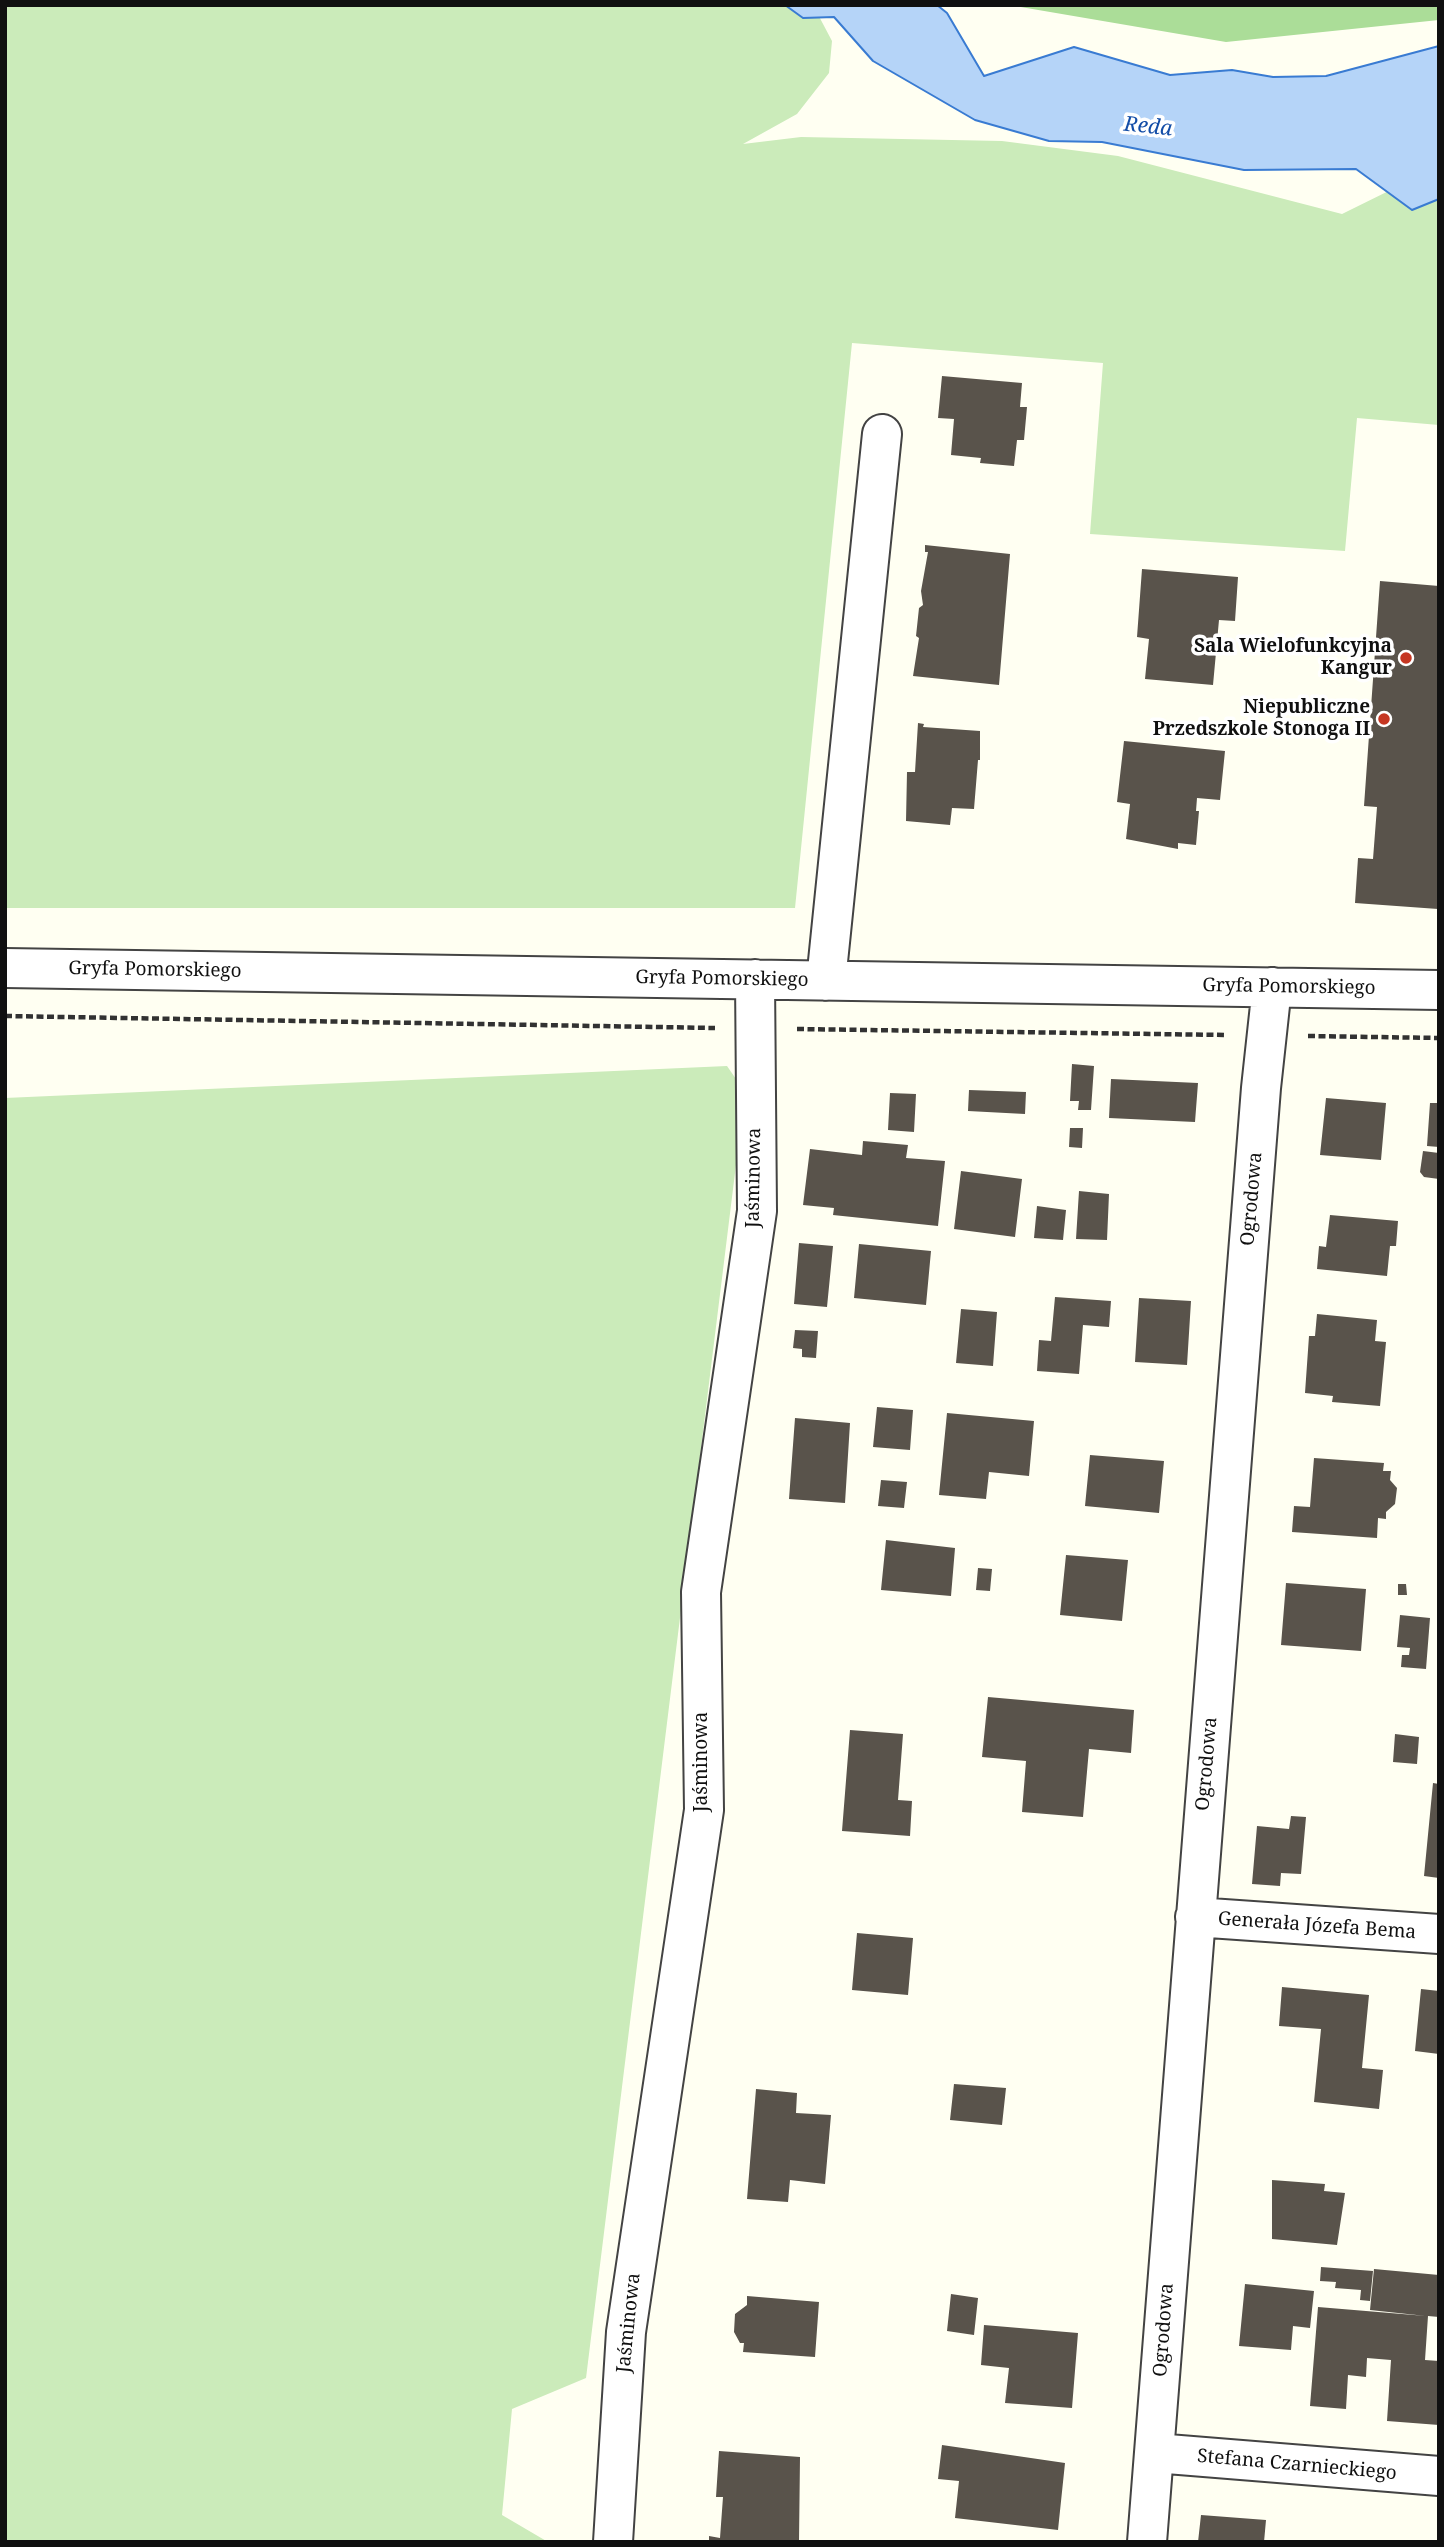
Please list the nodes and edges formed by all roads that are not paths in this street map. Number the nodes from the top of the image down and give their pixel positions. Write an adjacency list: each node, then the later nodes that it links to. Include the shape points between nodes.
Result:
1 (882, 434): 4 (street)
2 (5, 968): 3 (street, Gryfa Pomorskiego)
3 (755, 979): 4 (street, Gryfa Pomorskiego); 11 (street, Jaśminowa, via 757,1211 701,1592 704,1810 626,2332)
4 (826, 981): 5 (street, Gryfa Pomorskiego)
5 (1272, 987): 6 (street, Gryfa Pomorskiego); 7 (street, Ogrodowa)
6 (1439, 989)
7 (1195, 1917): 8 (street, Generała Józefa Bema); 9 (street, Ogrodowa)
8 (1439, 1934)
9 (1155, 2453): 10 (street, Stefana Czarnieckiego); 12 (street, Ogrodowa)
10 (1439, 2476)
11 (613, 2542)
12 (1147, 2542)

